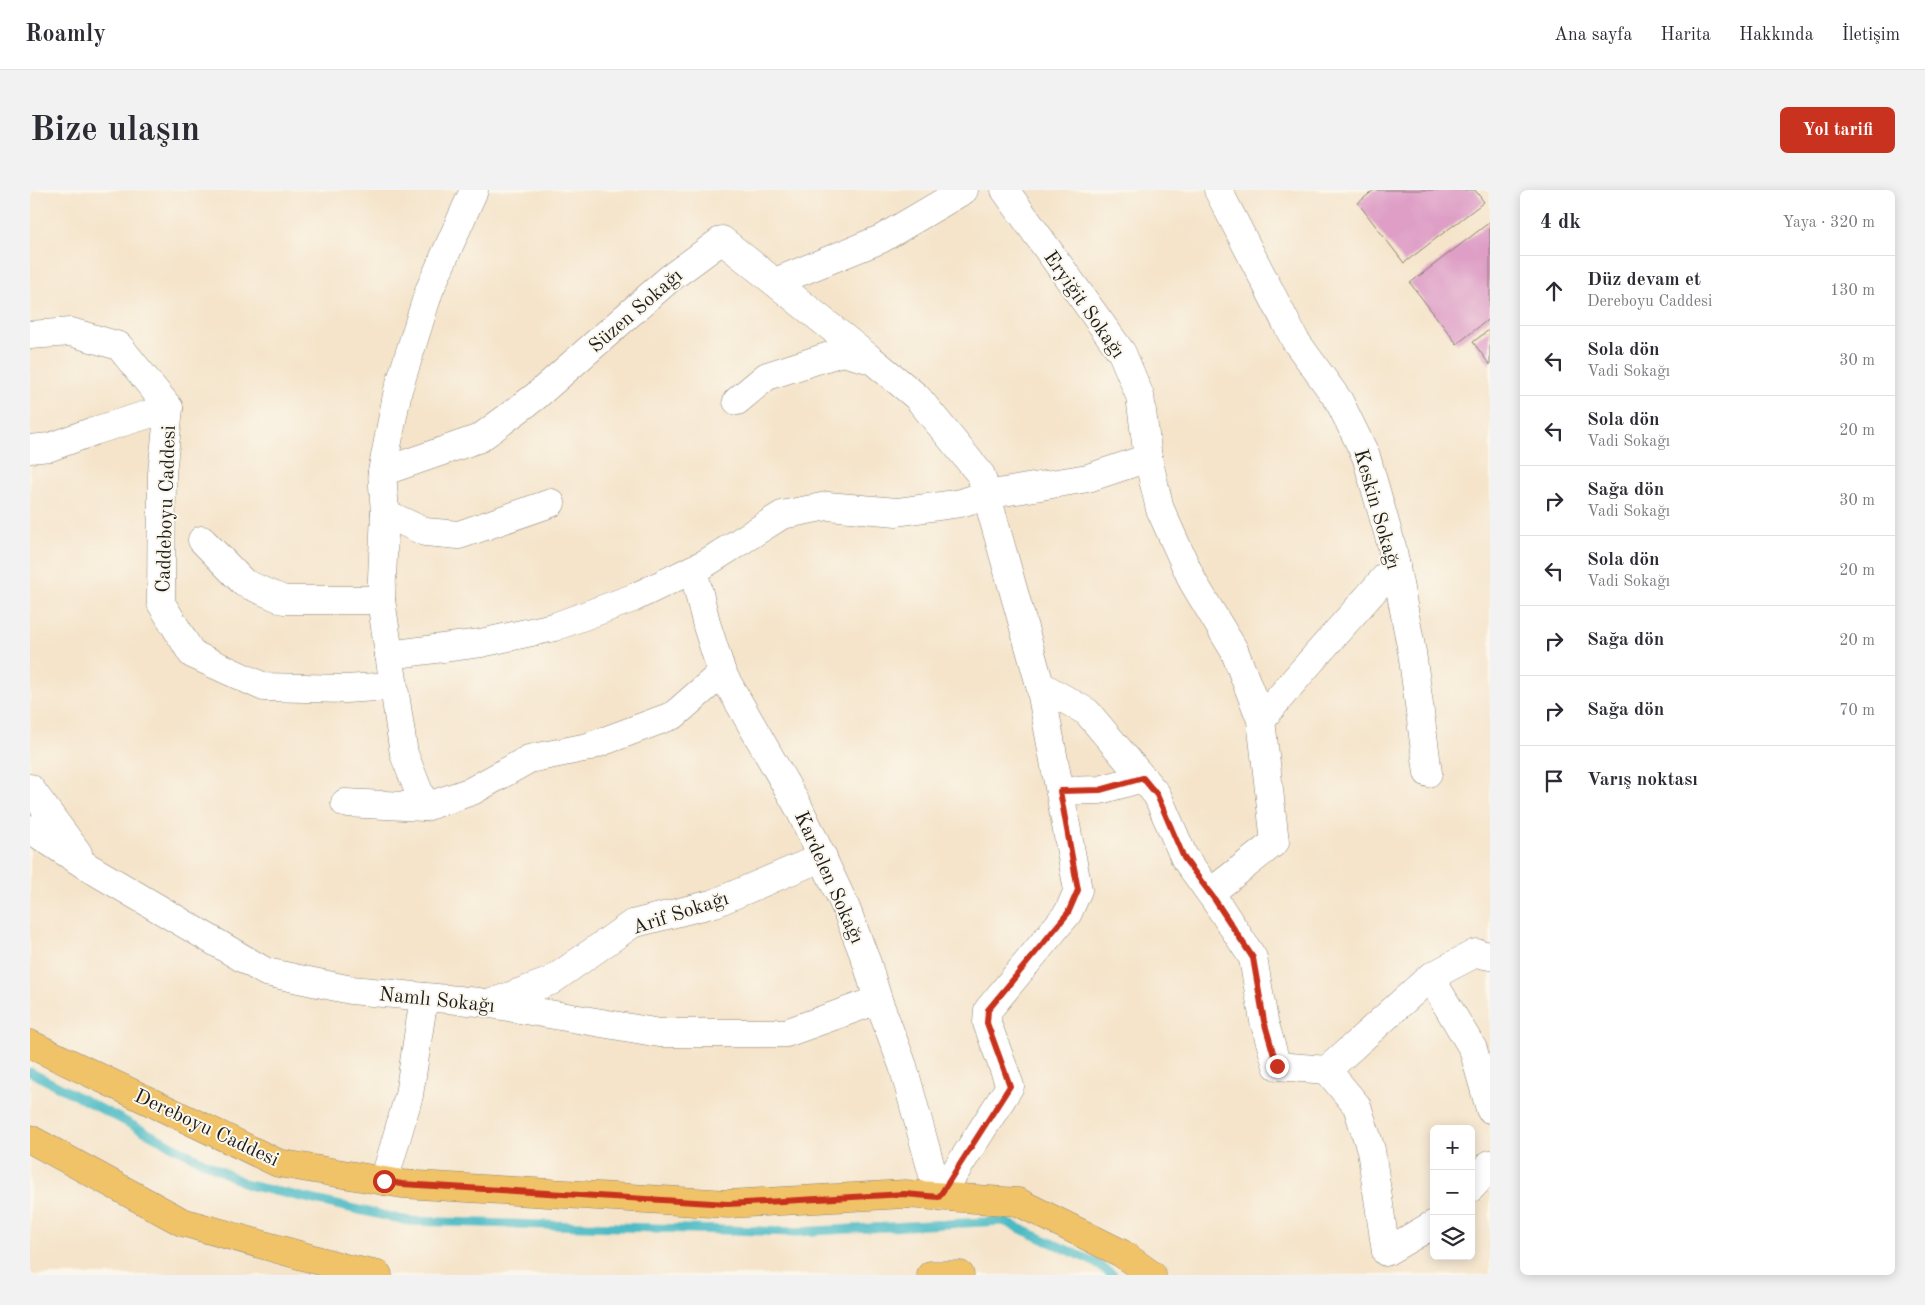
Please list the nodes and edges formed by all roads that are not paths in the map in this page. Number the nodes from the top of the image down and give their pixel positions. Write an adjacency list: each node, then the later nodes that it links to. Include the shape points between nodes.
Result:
1 (474, 190): 12 (street, via 429,291 398,390)
2 (964, 190): 5 (street, via 881,239)
3 (1004, 190): 11 (street, Eryiğit Sokağı, via 1122,353 1140,396)
4 (1218, 190): 17 (street, Keskin Sokağı, via 1295,340 1339,401 1366,456)
5 (775, 282): 7 (street, Süzen Sokağı); 12 (street, Süzen Sokağı, via 722,240 669,279 535,397 480,438)
6 (30, 335): 9 (street, Caddeboyu Caddesi, via 71,332 120,346)
7 (872, 360): 8 (street, via 842,352 804,363 767,376); 13 (street, Süzen Sokağı, via 916,397 980,475)
8 (737, 401)
9 (169, 408): 10 (street, via 50,447); 23 (street, Caddeboyu Caddesi, via 162,473 161,603 192,654 264,687 345,689)
10 (30, 449)
11 (1148, 458): 13 (street, via 1088,478); 24 (street, Eryiğit Sokağı, via 1160,508 1194,582 1234,650)
12 (382, 472): 15 (street)
13 (986, 495): 18 (street, via 961,503 897,512 827,506 782,515); 22 (street, Süzen Sokağı)
14 (551, 503): 15 (street, via 459,536 425,532)
15 (385, 513): 19 (street)
16 (202, 540): 19 (street, via 244,583 284,600)
17 (1396, 565): 24 (street); 25 (street, Keskin Sokağı, via 1412,652)
18 (693, 569): 20 (street, via 633,598 554,627 481,643); 21 (street, Kardelen Sokağı)
19 (381, 600): 20 (street)
20 (389, 655): 23 (street)
21 (722, 673): 30 (street, via 674,715 588,746 529,759 472,791); 32 (street, Kardelen Sokağı, via 799,808)
22 (1040, 685): 26 (street, via 1088,712); 28 (street, Süzen Sokağı)
23 (394, 686): 30 (street, via 404,754)
24 (1262, 720): 34 (street, Eryiğit Sokağı, via 1275,842)
25 (1428, 773)
26 (1143, 778): 28 (street, via 1100,790); 34 (street, via 1157,795 1184,858)
27 (30, 788): 33 (street)
28 (1060, 791): 47 (street, Süzen Sokağı, via 1078,890 1068,913 988,1010 987,1023 1010,1086)
29 (346, 803): 30 (street)
30 (425, 807)
31 (30, 829): 33 (street, Namlı Sokağı)
32 (823, 857): 38 (street, Kardelen Sokağı, via 861,946); 39 (street, Arif Sokağı, via 715,903 632,924 551,981)
33 (88, 867): 37 (street, Namlı Sokağı, via 266,972 351,990)
34 (1210, 893): 41 (street, via 1253,958 1264,1021 1277,1066)
35 (1490, 956): 36 (street, via 1476,953)
36 (1430, 977): 41 (street); 42 (street, via 1473,1049)
37 (424, 997): 39 (street, Namlı Sokağı); 45 (street, via 409,1095)
38 (878, 1000): 39 (street, Namlı Sokağı, via 776,1033 660,1033); 47 (street, Kardelen Sokağı, via 903,1066)
39 (489, 1004)
40 (30, 1044): 45 (main road, Dereboyu Caddesi, via 278,1163)
41 (1327, 1070): 48 (street, via 1357,1106 1370,1150 1386,1252)
42 (1490, 1108)
43 (30, 1139): 49 (main road, via 182,1222)
44 (1490, 1164): 46 (street)
45 (384, 1181): 47 (main road, Dereboyu Caddesi, via 728,1204 905,1194)
46 (1475, 1183)
47 (939, 1197): 52 (main road, Dereboyu Caddesi, via 1018,1202 1121,1253)
48 (1430, 1226)
49 (378, 1275)
50 (931, 1275): 51 (main road)
51 (960, 1275)
52 (1152, 1275)

